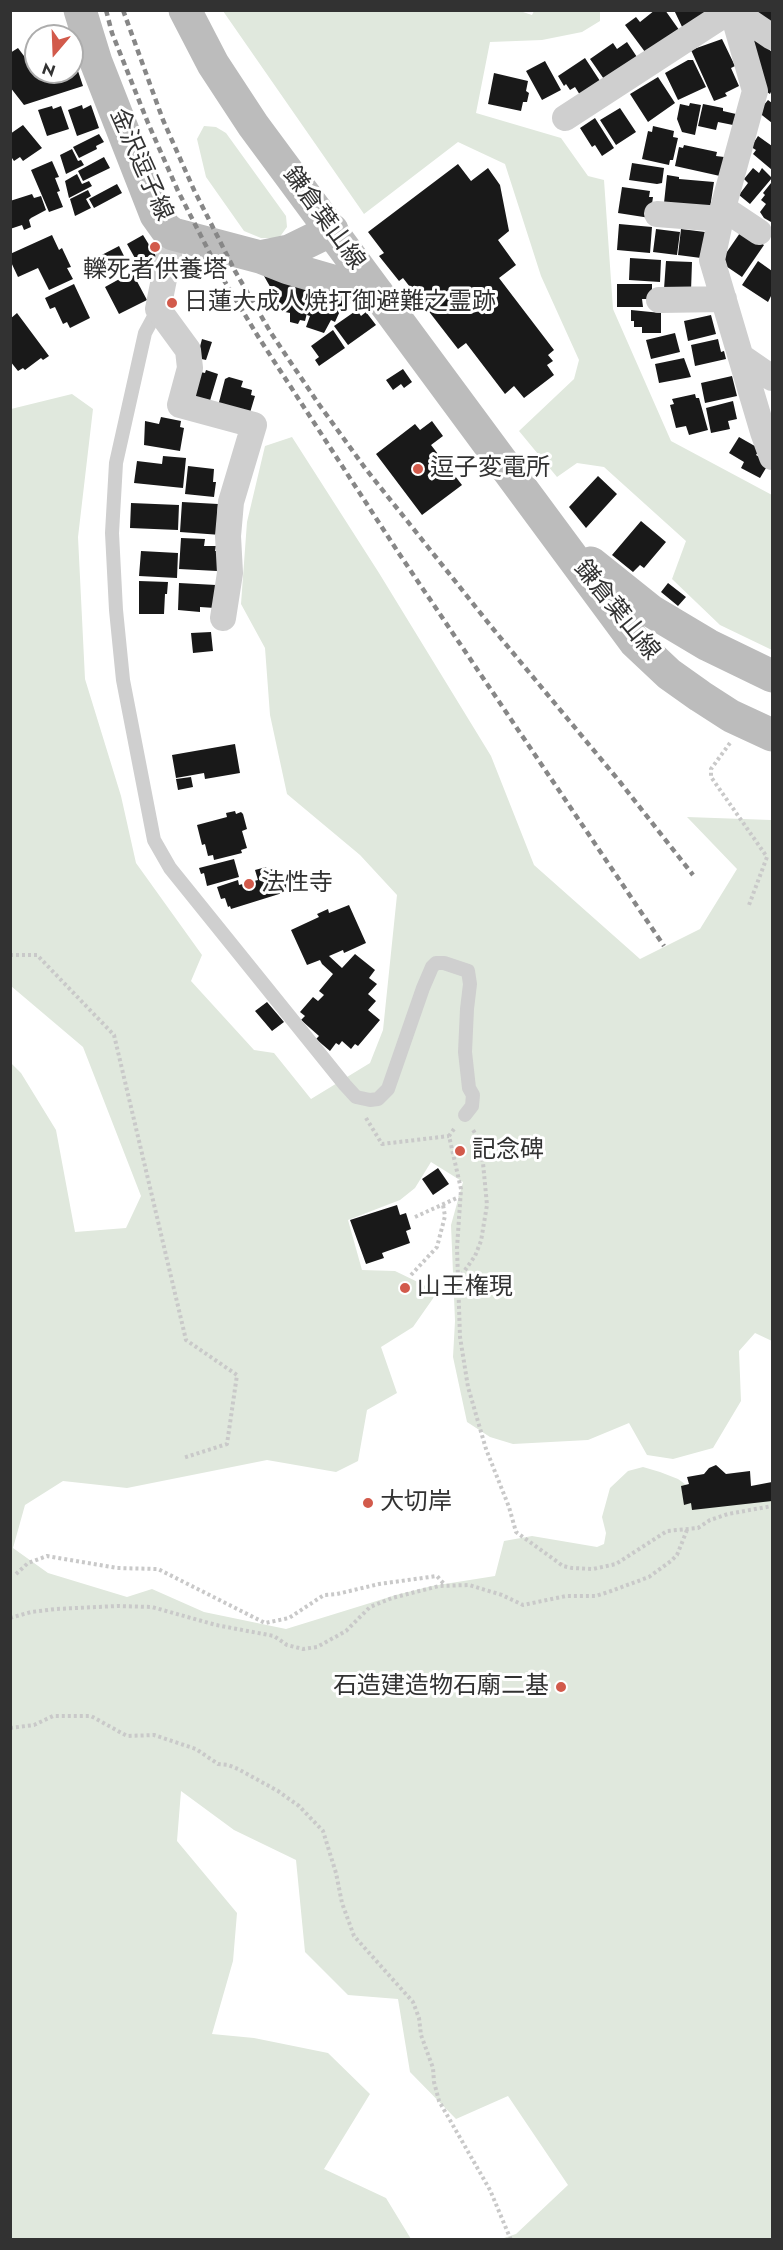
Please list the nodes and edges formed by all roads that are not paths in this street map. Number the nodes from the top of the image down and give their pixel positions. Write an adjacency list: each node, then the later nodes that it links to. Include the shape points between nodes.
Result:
1 (80, 10): 10 (main road, 金沢逗子線, via 96,62 156,215)
2 (185, 10): 8 (main road, 鎌倉葉山線, via 234,96)
3 (733, 15): 4 (street); 5 (street); 6 (street, via 754,91)
4 (772, 37)
5 (565, 118)
6 (722, 213): 7 (street); 9 (street); 13 (street, via 712,260)
7 (657, 214)
8 (332, 230): 11 (main road, 金沢逗子線, via 289,251); 12 (main road, 鎌倉葉山線)
9 (759, 232)
10 (173, 234): 11 (main road, 金沢逗子線); 15 (street)
11 (260, 257): 12 (main road, 金沢逗子線)
12 (378, 294): 19 (main road, 鎌倉葉山線)
13 (724, 299): 14 (street); 16 (street)
14 (659, 300)
15 (158, 309): 20 (street, via 188,350 190,368 180,405 254,425 231,502 230,573); 23 (lane, via 145,333 116,464 112,533 123,680 154,840 170,868 356,1097 378,1099 388,1089 432,967 444,963 468,970 465,1052 473,1095 472,1106)
16 (742, 358): 17 (street); 18 (street)
17 (772, 378)
18 (772, 457)
19 (557, 536): 21 (main road, 鎌倉葉山線, via 651,611); 22 (main road, 鎌倉葉山線, via 635,642 669,674 731,716)
20 (223, 618)
21 (772, 676)
22 (772, 735)
23 (465, 1115)

